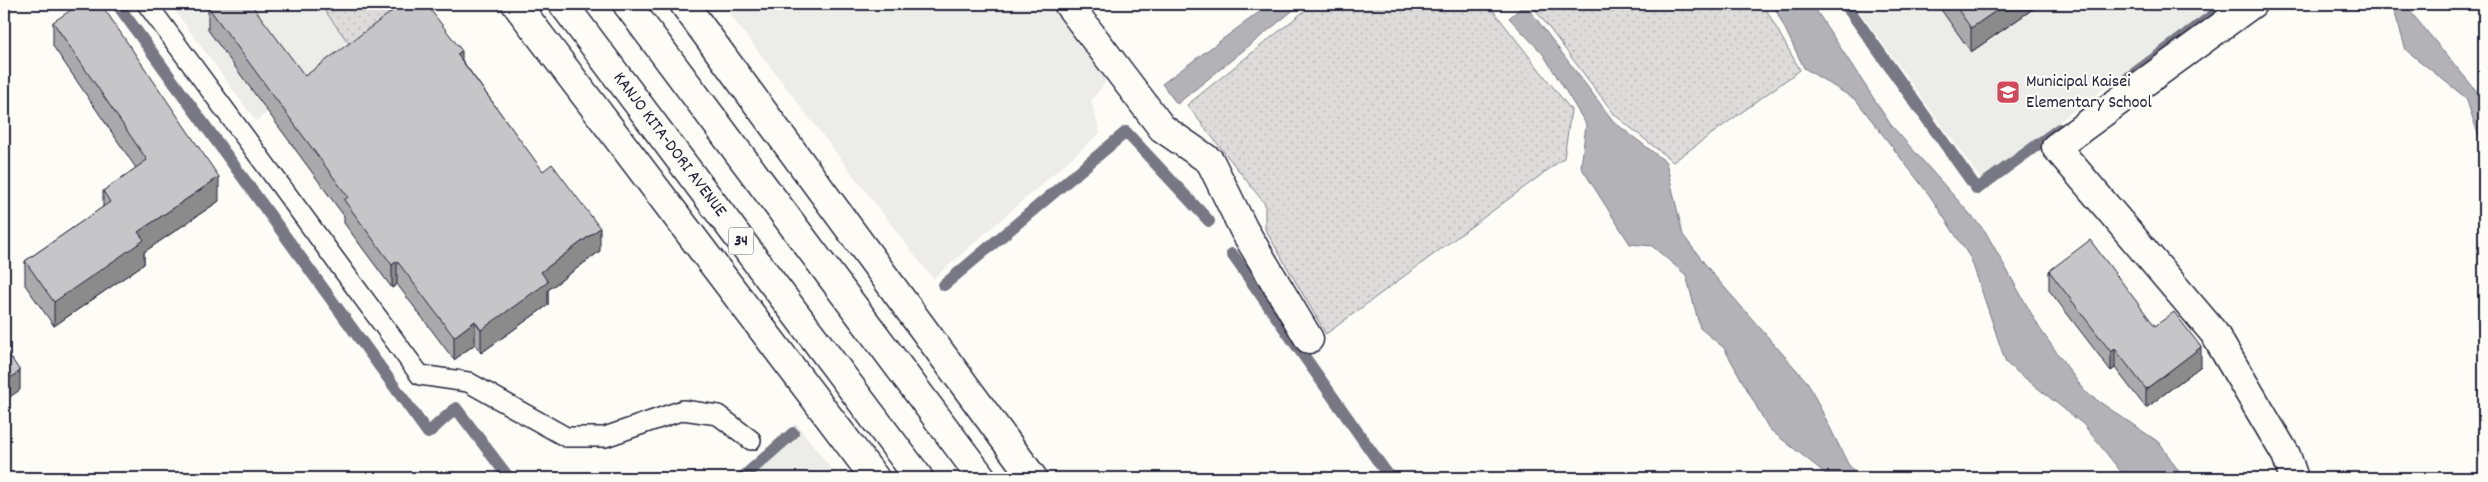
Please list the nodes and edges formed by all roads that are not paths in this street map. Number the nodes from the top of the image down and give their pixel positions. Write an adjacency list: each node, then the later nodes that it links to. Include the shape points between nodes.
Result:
1 (147, 4): 9 (lane, via 420,375 468,382 566,437 605,437 683,410 718,415)
2 (516, 4): 10 (main road)
3 (563, 4): 11 (main road, KANJO KITA-DORI AVENUE / 34)
4 (627, 4): 12 (main road)
5 (684, 4): 13 (main road)
6 (1068, 4): 8 (main road, via 1162,128 1210,161 1244,230)
7 (2252, 4): 14 (main road, via 2056,147 2214,333 2286,455)
8 (1309, 339)
9 (751, 440)
10 (875, 478)
11 (919, 478)
12 (982, 478)
13 (1033, 478)
14 (2294, 478)

